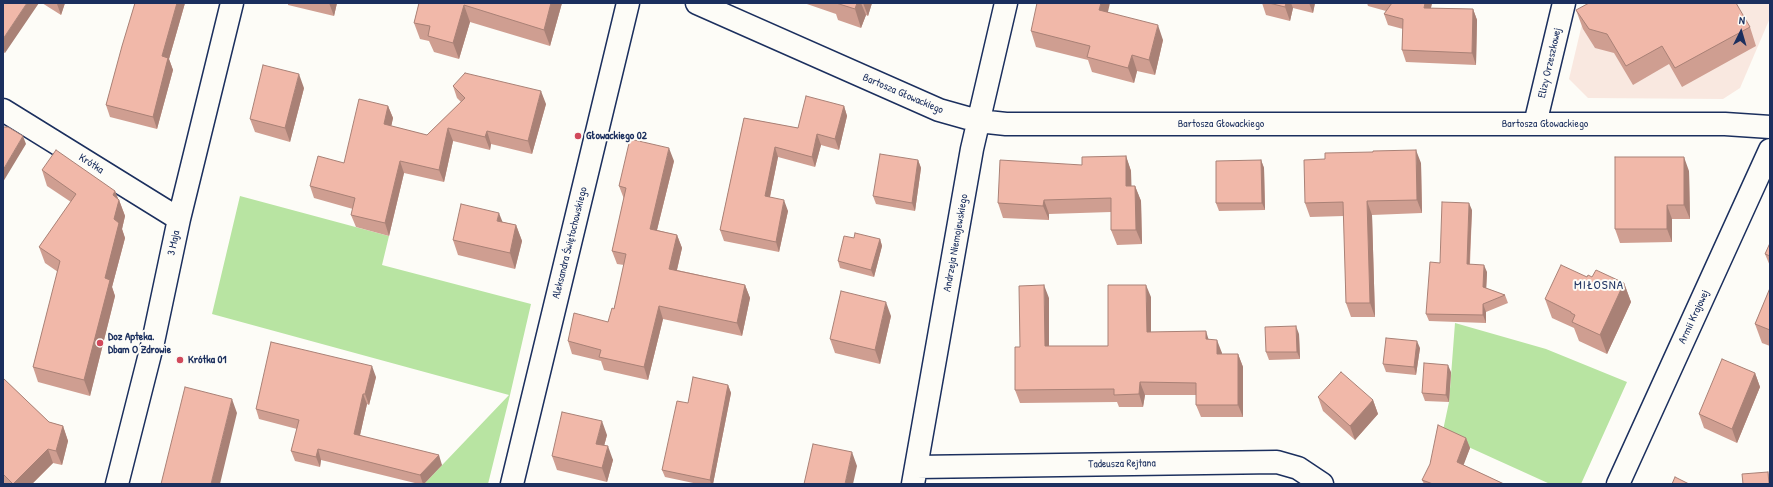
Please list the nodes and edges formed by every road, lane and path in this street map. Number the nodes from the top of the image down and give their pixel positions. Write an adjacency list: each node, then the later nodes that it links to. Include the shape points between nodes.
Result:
1 (232, 3): 11 (street, 3 Maja)
2 (628, 3): 14 (street, Aleksandra Świętochowskiego)
3 (697, 3): 7 (street, Bartosza Głowackiego, via 939,110)
4 (1006, 3): 7 (street, Andrzeja Niemojewskiego)
5 (1564, 3): 8 (street, Elizy Orzeszkowej)
6 (3, 110): 11 (street, Krótka)
7 (978, 121): 8 (street, Bartosza Głowackiego, via 1006,124); 12 (street, Andrzeja Niemojewskiego)
8 (1535, 124): 9 (street, Bartosza Głowackiego, via 1725,124)
9 (1770, 127)
10 (1770, 150): 16 (street, Armii Krajowej)
11 (179, 219): 13 (street, 3 Maja, via 153,342)
12 (914, 475): 15 (street, Tadeusza Rejtana, via 1277,462 1298,468)
13 (117, 484)
14 (512, 484)
15 (1322, 484)
16 (1618, 484)

